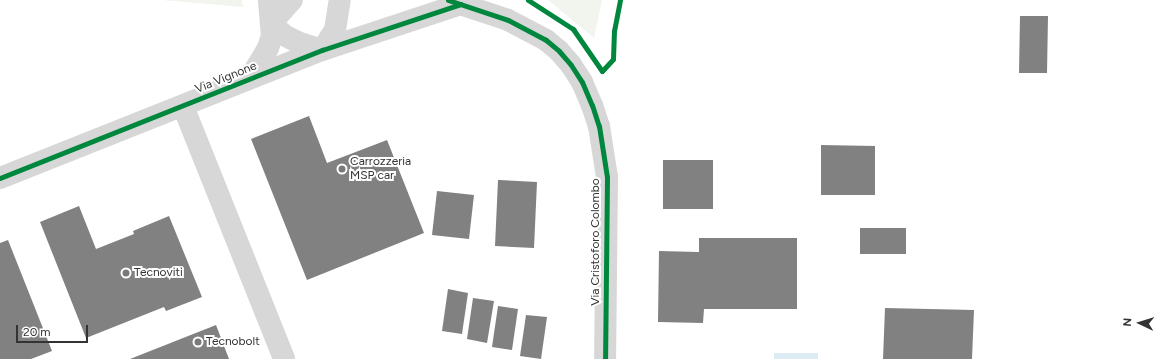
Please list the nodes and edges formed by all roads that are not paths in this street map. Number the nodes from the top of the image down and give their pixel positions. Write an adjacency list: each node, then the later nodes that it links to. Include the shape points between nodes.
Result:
1 (269, 0): 5 (street, Via Vignone)
2 (292, 0): 5 (street)
3 (340, 0): 6 (street, via 335,30)
4 (455, 2): 6 (street, Via Vignone); 9 (street, Via Vignone, via 508,20 546,40 559,51 582,82)
5 (271, 23): 6 (street, via 284,35 297,42); 7 (street, Via Vignone, via 272,36 268,48 253,73)
6 (322, 50): 7 (street, Via Vignone)
7 (217, 92): 8 (street, Via Vignone)
8 (183, 106): 10 (street, Via Vignone); 11 (street, Via Vignone)
9 (599, 126): 12 (street, Via Cristoforo Colombo, via 604,147 607,190)
10 (0, 178)
11 (284, 359)
12 (605, 359)

